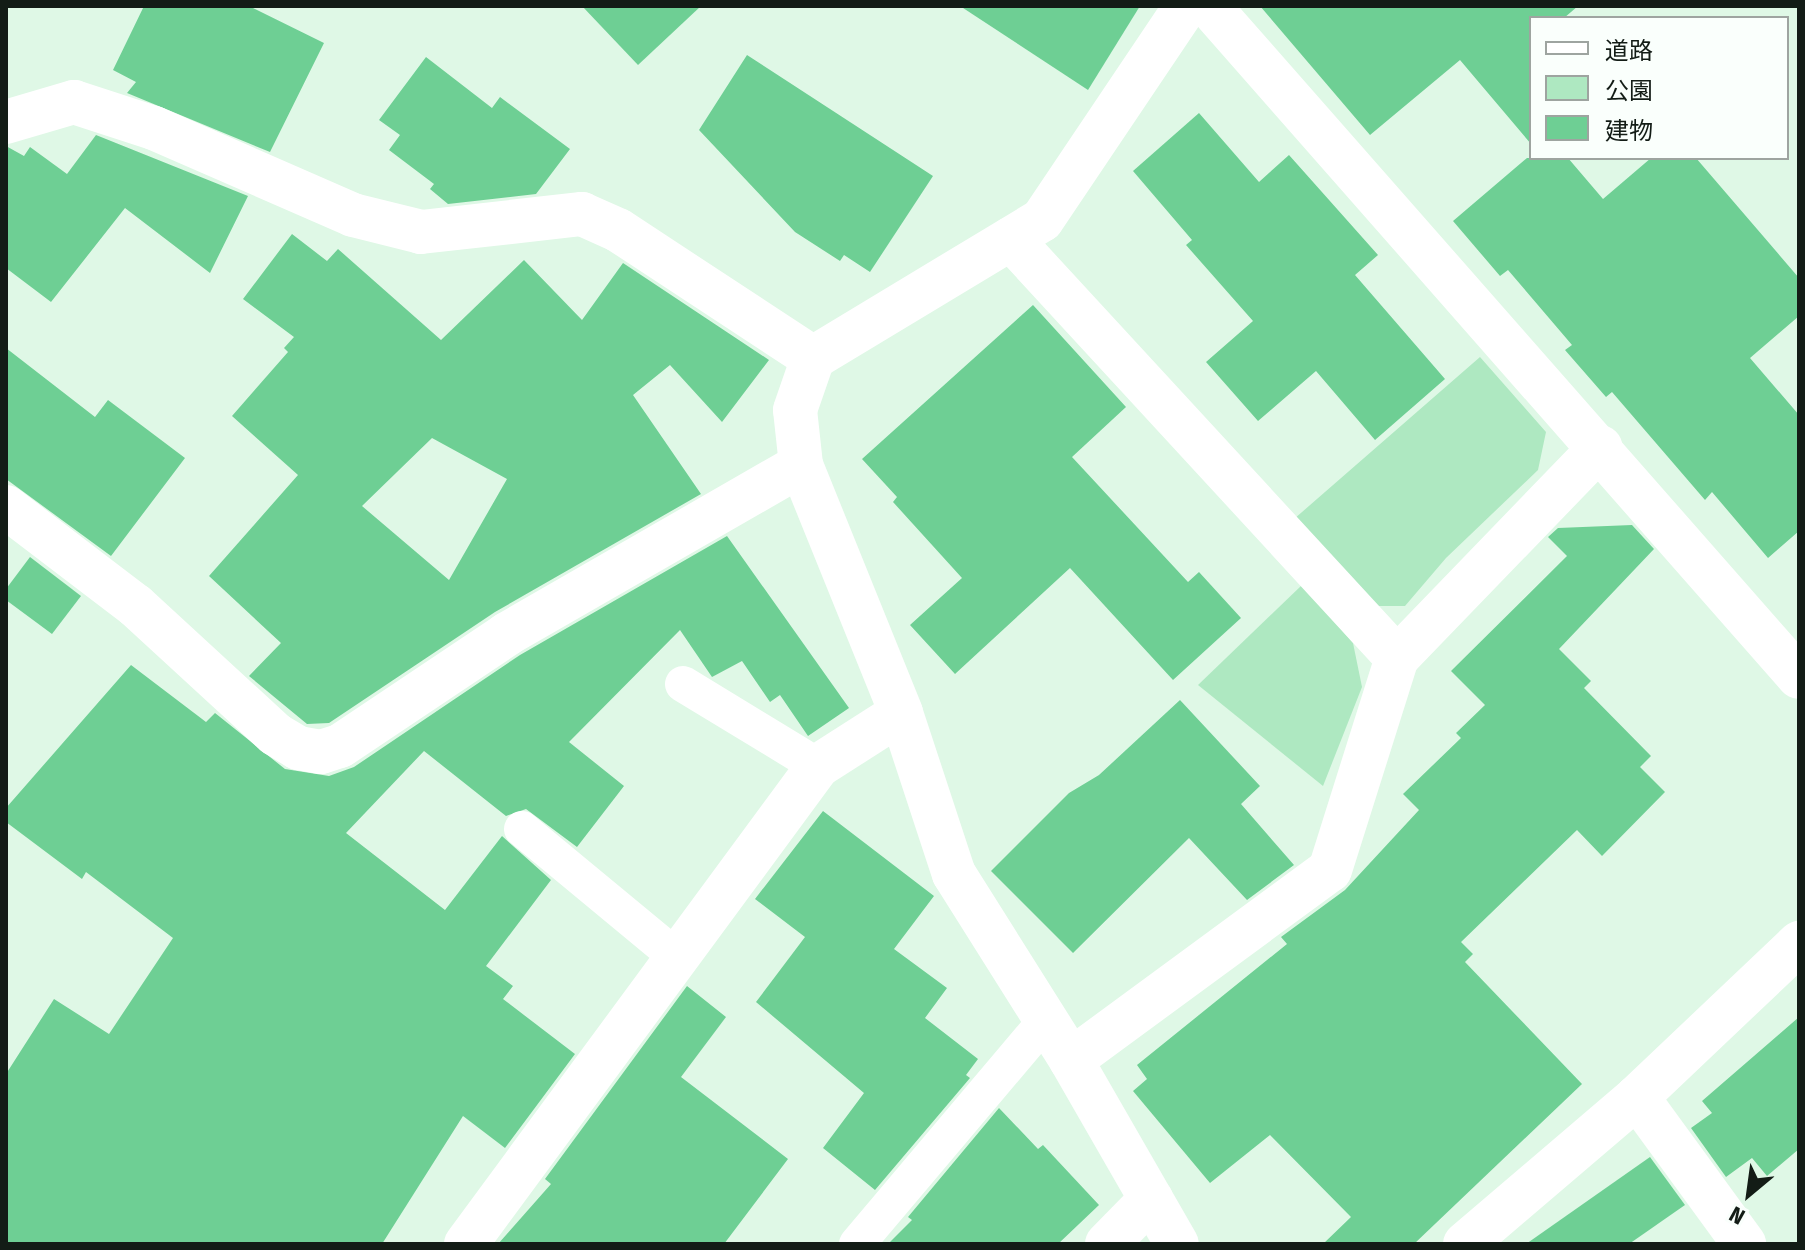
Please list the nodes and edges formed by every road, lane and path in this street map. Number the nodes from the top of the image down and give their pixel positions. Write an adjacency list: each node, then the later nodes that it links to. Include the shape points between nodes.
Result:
1 (1186, 6): 4 (street, via 1042,220)
2 (1209, 6): 6 (street)
3 (6, 122): 5 (street, via 74,102 154,128 353,215 421,232 582,214 618,230)
4 (1011, 239): 5 (street); 9 (street)
5 (813, 358): 7 (street, via 795,410)
6 (1601, 447): 9 (street); 10 (street)
7 (801, 465): 8 (street, via 507,634 340,746 321,752 298,748 275,734 136,606); 12 (street)
8 (6, 507)
9 (1397, 658): 18 (street, via 1330,870)
10 (1799, 677)
11 (683, 684): 13 (lane)
12 (901, 713): 13 (street); 17 (street, via 954,874)
13 (818, 766): 16 (street)
14 (522, 829): 16 (lane)
15 (1799, 943): 19 (street)
16 (679, 959): 21 (street)
17 (1046, 1020): 18 (street); 22 (lane)
18 (1071, 1060): 20 (street)
19 (1637, 1097): 25 (street); 26 (street)
20 (1151, 1199): 23 (street); 24 (street)
21 (466, 1244)
22 (857, 1244)
23 (1107, 1244)
24 (1177, 1244)
25 (1465, 1244)
26 (1744, 1244)

